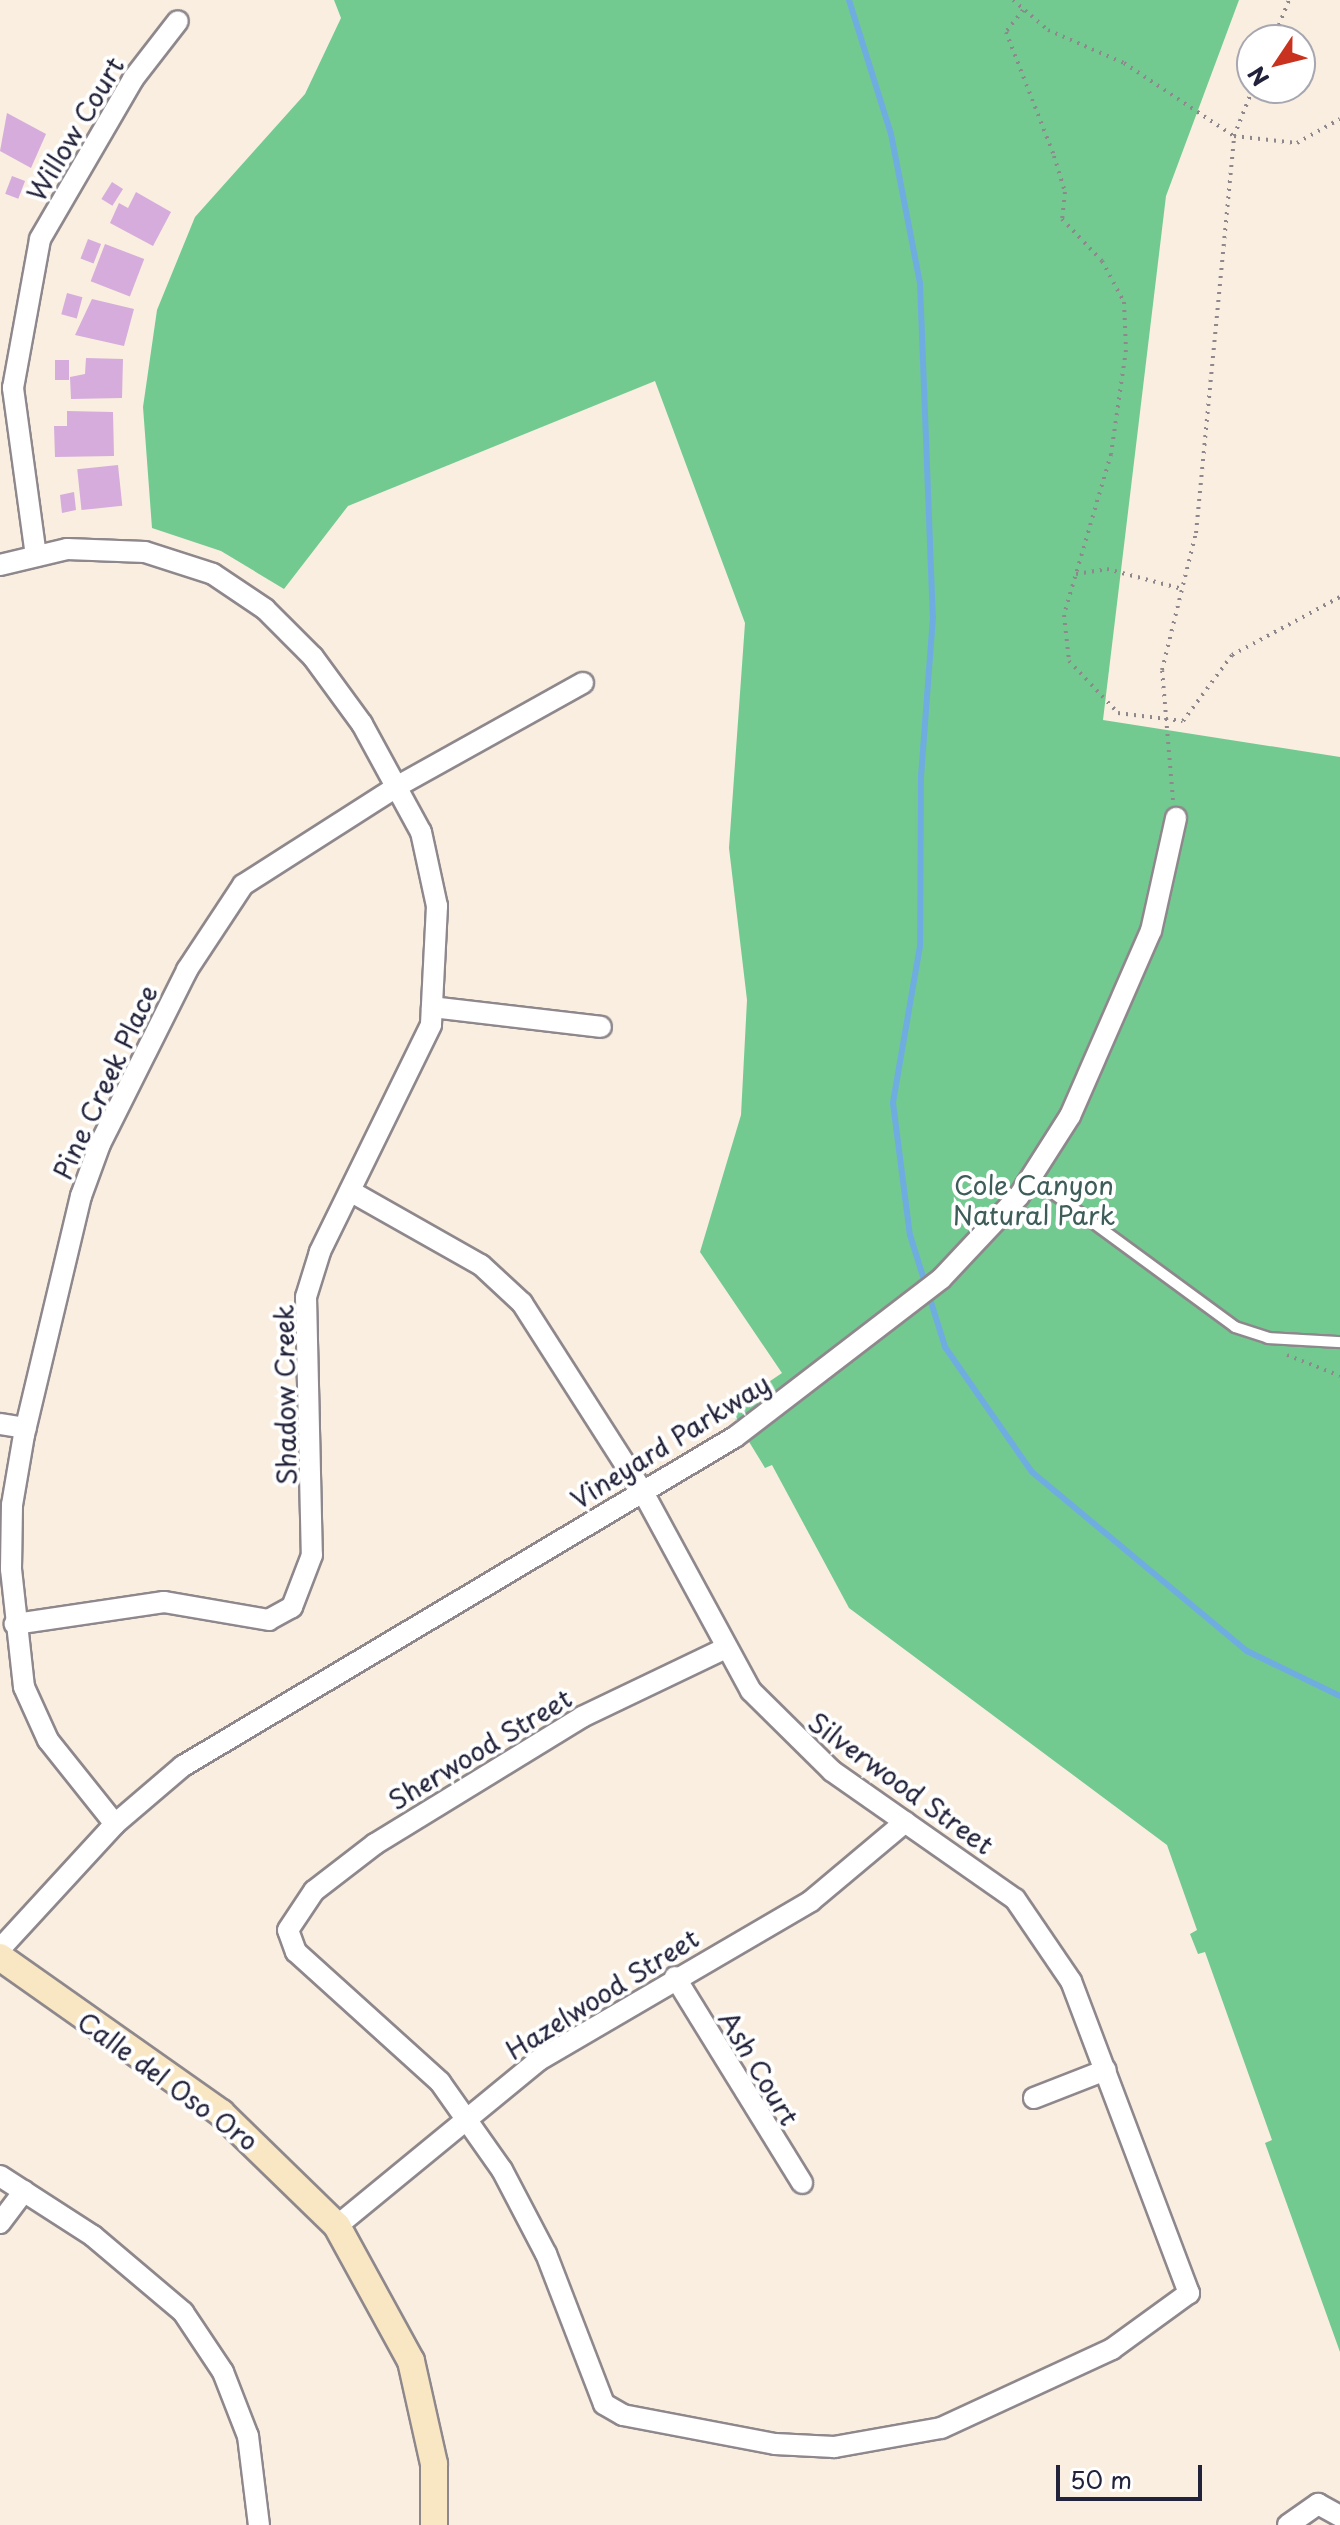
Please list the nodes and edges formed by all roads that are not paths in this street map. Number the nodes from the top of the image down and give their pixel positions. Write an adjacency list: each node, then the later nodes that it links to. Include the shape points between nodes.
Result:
1 (178, 21): 2 (street, Willow Court, via 90,145 40,239 13,388)
2 (36, 556): 3 (street, Shadow Creek); 5 (street, Shadow Creek, via 67,549 145,552 213,574 265,609 313,657)
3 (0, 565)
4 (583, 683): 5 (street, Pine Creek Place)
5 (396, 787): 7 (street, Shadow Creek, via 421,832 437,906); 13 (street, Pine Creek Place, via 243,885 216,917 146,1043 85,1183)
6 (1176, 818): 9 (street, Vineyard Parkway, via 1151,931 1113,1030)
7 (432, 1007): 8 (street); 10 (street, Shadow Creek, via 406,1086)
8 (601, 1027)
9 (1031, 1177): 11 (lane, via 1235,1327 1268,1338); 14 (street, Vineyard Parkway, via 975,1246 852,1353)
10 (350, 1191): 14 (street, Silverwood Street, via 481,1265 522,1303); 15 (street, Shadow Creek, via 306,1297 312,1555 292,1607 269,1620 164,1602)
11 (1340, 1342)
12 (0, 1424): 13 (street)
13 (26, 1428): 15 (street, Pine Creek Place, via 12,1505)
14 (643, 1492): 16 (street, Silverwood Street); 18 (street, Vineyard Parkway, via 195,1758)
15 (15, 1624): 18 (street, Pine Creek Place, via 24,1687 48,1740)
16 (726, 1648): 17 (street, Silverwood Street, via 784,1730); 24 (street, Sherwood Street, via 582,1717 375,1844 314,1891 288,1930 296,1952 372,2015)
17 (905, 1822): 21 (street, Hazelwood Street, via 811,1901); 22 (street, Silverwood Street, via 1032,1918 1066,1970)
18 (115, 1824): 19 (street, Vineyard Parkway)
19 (0, 1949)
20 (0, 1957): 29 (main road, Calle del Oso Oro, via 221,2113)
21 (675, 1977): 24 (street, Hazelwood Street); 26 (street, Ash Court)
22 (1106, 2070): 23 (street); 24 (street, Silverwood Street, via 1189,2293 1162,2319 1048,2384 941,2428 888,2440 775,2444 623,2415 604,2404 527,2211)
23 (1034, 2098)
24 (464, 2115): 29 (street, Hazelwood Street)
25 (0, 2176): 27 (street)
26 (802, 2183)
27 (24, 2191): 28 (street); 31 (street, via 159,2286 207,2346 248,2436)
28 (0, 2223)
29 (337, 2226): 32 (main road, Calle del Oso Oro, via 411,2361 434,2464)
30 (1340, 2516): 33 (street, via 1318,2504)
31 (259, 2525)
32 (434, 2525)
33 (1288, 2525)

